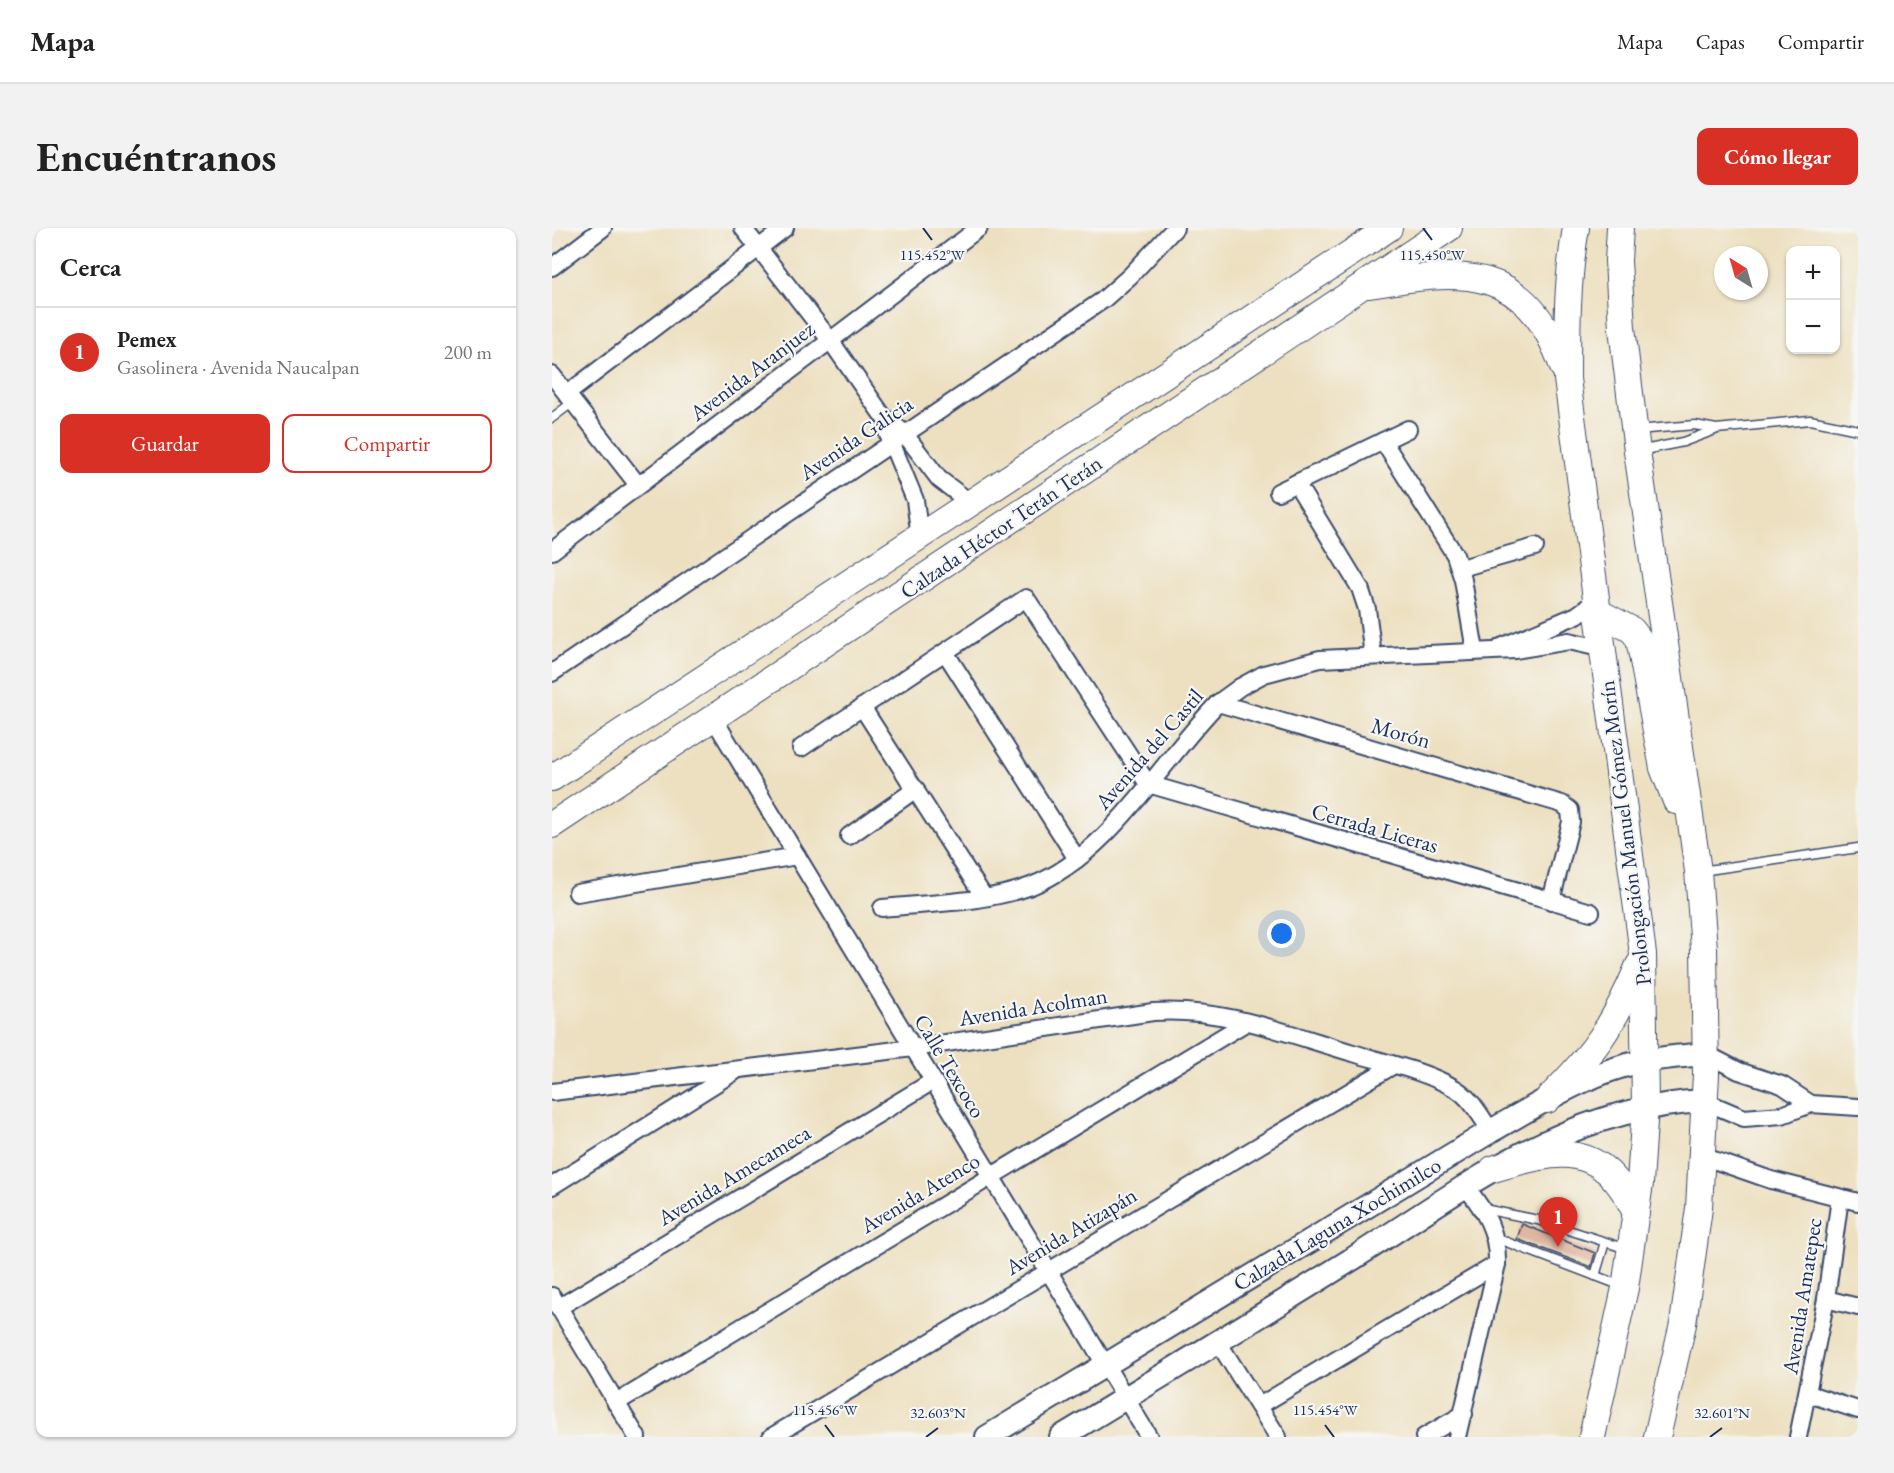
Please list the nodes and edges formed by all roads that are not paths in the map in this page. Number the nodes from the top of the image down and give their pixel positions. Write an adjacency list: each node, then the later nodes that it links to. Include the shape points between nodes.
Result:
1 (603, 228): 11 (street)
2 (743, 228): 10 (street)
3 (785, 228): 10 (street)
4 (979, 228): 13 (street, Avenida Aranjuez)
5 (1174, 228): 22 (street, Avenida Galicia, via 1102,300)
6 (1389, 228): 26 (main road, Calzada Héctor Terán Terán)
7 (1449, 228): 12 (main road, Calzada Héctor Terán Terán)
8 (1576, 228): 15 (main road, Prolongación Manuel Gómez Morín, via 1567,310)
9 (1620, 228): 24 (main road, via 1622,328)
10 (758, 248): 13 (street); 16 (street)
11 (552, 267)
12 (1360, 287): 15 (main road, via 1446,274 1479,278 1505,287 1539,316); 36 (main road, Calzada Héctor Terán Terán)
13 (830, 340): 17 (street); 28 (street, Avenida Aranjuez)
14 (552, 375): 16 (street)
15 (1567, 379): 35 (main road, Prolongación Manuel Gómez Morín)
16 (570, 398): 18 (lane); 28 (street)
17 (883, 416): 22 (street); 25 (street)
18 (552, 418)
19 (1408, 429): 23 (street)
20 (1716, 429): 21 (lane, via 1810,420); 24 (lane, via 1683,442); 24 (lane, via 1695,425)
21 (1858, 430)
22 (904, 433): 25 (street, Avenida Galicia); 30 (street, via 939,479)
23 (1383, 441): 27 (street); 34 (street)
24 (1636, 441): 54 (main road)
25 (890, 443): 31 (street, via 915,500); 43 (street, Avenida Galicia)
26 (1003, 483): 30 (main road, Calzada Héctor Terán Terán); 36 (main road, via 1001,508 921,562)
27 (1296, 483): 29 (street); 42 (street, via 1360,588)
28 (638, 484): 33 (street, Avenida Aranjuez)
29 (1278, 492)
30 (972, 504): 31 (main road, Calzada Héctor Terán Terán)
31 (920, 538): 41 (main road, Calzada Héctor Terán Terán)
32 (1534, 547): 34 (street)
33 (552, 551)
34 (1461, 568): 39 (street)
35 (1597, 606): 37 (street, Avenida del Castil); 38 (main road, Prolongación Manuel Gómez Morín); 54 (main road, via 1639,639 1663,768)
36 (867, 617): 46 (main road, Calzada Héctor Terán Terán)
37 (1497, 649): 38 (street, Avenida del Castil, via 1526,649 1569,641); 39 (street, Avenida del Castil)
38 (1604, 649): 64 (main road, Prolongación Manuel Gómez Morín)
39 (1475, 651): 42 (street, Avenida del Castil)
40 (945, 652): 45 (street); 50 (street, via 1026,598); 57 (street)
41 (743, 654): 48 (main road, via 706,695 628,747 625,757); 49 (main road, Calzada Héctor Terán Terán)
42 (1373, 656): 44 (street, Avenida del Castil, via 1291,665 1256,678)
43 (552, 673)
44 (1218, 703): 50 (street, Avenida del Castil); 61 (street, Morón, via 1562,804 1570,810 1571,822)
45 (862, 707): 47 (street); 51 (street)
46 (714, 719): 48 (main road, Calzada Héctor Terán Terán); 56 (street, Calle Texcoco)
47 (801, 748)
48 (630, 773): 52 (main road, Calzada Héctor Terán Terán)
49 (552, 778)
50 (1148, 784): 57 (street, Avenida del Castil); 61 (street, Cerrada Liceras)
51 (916, 789): 53 (street); 60 (street)
52 (552, 825)
53 (849, 837)
54 (1691, 837): 58 (main road)
55 (1858, 848): 58 (lane)
56 (797, 856): 59 (street); 66 (street, Calle Texcoco)
57 (1077, 859): 60 (street, Avenida del Castil, via 1030,886)
58 (1698, 871): 67 (main road)
59 (577, 893)
60 (984, 897): 62 (street, Avenida del Castil)
61 (1551, 901): 63 (street, Cerrada Liceras)
62 (882, 908)
63 (1591, 912)
64 (1644, 954): 68 (main road, Prolongación Manuel Gómez Morín); 73 (main road, via 1621,1009 1603,1038)
65 (1247, 1022): 66 (street, Avenida Acolman, via 1192,1011 1153,1012); 69 (street, Avenida Acolman); 81 (street, Avenida Atenco)
66 (913, 1048): 70 (street, Avenida Acolman); 71 (street, Calle Texcoco)
67 (1706, 1054): 68 (main road, Calzada Laguna Xochimilco); 74 (main road); 75 (street, via 1739,1071 1782,1084)
68 (1645, 1061): 73 (main road, Calzada Laguna Xochimilco); 76 (main road, Prolongación Manuel Gómez Morín)
69 (1394, 1065): 78 (street, Avenida Acolman, via 1458,1090); 92 (street, Avenida Atizapán)
70 (738, 1070): 72 (street, Avenida Acolman); 82 (street)
71 (933, 1081): 81 (street, Calle Texcoco); 96 (street, Avenida Amecameca)
72 (552, 1092)
73 (1547, 1100): 78 (main road, Calzada Laguna Xochimilco)
74 (1704, 1101): 75 (street, via 1744,1118 1782,1115); 76 (main road, Calzada Laguna Xochimilco); 79 (main road)
75 (1811, 1104): 77 (street)
76 (1645, 1106): 80 (main road, Calzada Laguna Xochimilco, via 1552,1138); 87 (main road, Prolongación Manuel Gómez Morín)
77 (1858, 1107)
78 (1491, 1131): 99 (main road, Calzada Laguna Xochimilco)
79 (1702, 1156): 84 (street, Avenida Amatepec); 115 (main road, via 1693,1265)
80 (1493, 1169): 83 (main road, Calzada Laguna Xochimilco); 87 (main road, via 1545,1155 1583,1157 1614,1175)
81 (991, 1176): 92 (street, Calle Texcoco); 102 (street, Avenida Atenco)
82 (552, 1186)
83 (1466, 1187): 86 (street); 98 (main road, Calzada Laguna Xochimilco)
84 (1840, 1198): 85 (street); 95 (street, Avenida Amatepec)
85 (1858, 1202)
86 (1483, 1209): 88 (street); 89 (lane, via 1538,1220)
87 (1636, 1213): 90 (main road, Prolongación Manuel Gómez Morín)
88 (1496, 1238): 91 (street); 93 (lane)
89 (1605, 1242): 90 (lane); 93 (lane)
90 (1630, 1250): 94 (main road, Prolongación Manuel Gómez Morín)
91 (1497, 1264): 103 (street); 105 (street)
92 (1048, 1270): 99 (street, Calle Texcoco); 107 (street, Avenida Atizapán)
93 (1595, 1276): 94 (lane)
94 (1625, 1287): 114 (main road, Prolongación Manuel Gómez Morín)
95 (1826, 1299): 97 (street); 100 (street, Avenida Amatepec)
96 (555, 1302): 102 (street)
97 (1858, 1306)
98 (1218, 1342): 101 (main road, Calzada Laguna Xochimilco); 103 (street)
99 (1105, 1365): 101 (street, Calle Texcoco); 108 (main road, Calzada Laguna Xochimilco)
100 (1809, 1394): 104 (street); 116 (street, Avenida Amatepec)
101 (1126, 1398): 109 (main road, Calzada Laguna Xochimilco); 110 (street, Calle Texcoco)
102 (616, 1403): 106 (street)
103 (1259, 1406): 111 (street)
104 (1858, 1410)
105 (1464, 1414): 112 (street); 113 (street)
106 (637, 1437)
107 (771, 1437)
108 (987, 1437)
109 (1061, 1437)
110 (1149, 1437)
111 (1278, 1437)
112 (1424, 1437)
113 (1457, 1437)
114 (1592, 1437)
115 (1657, 1437)
116 (1798, 1437)

